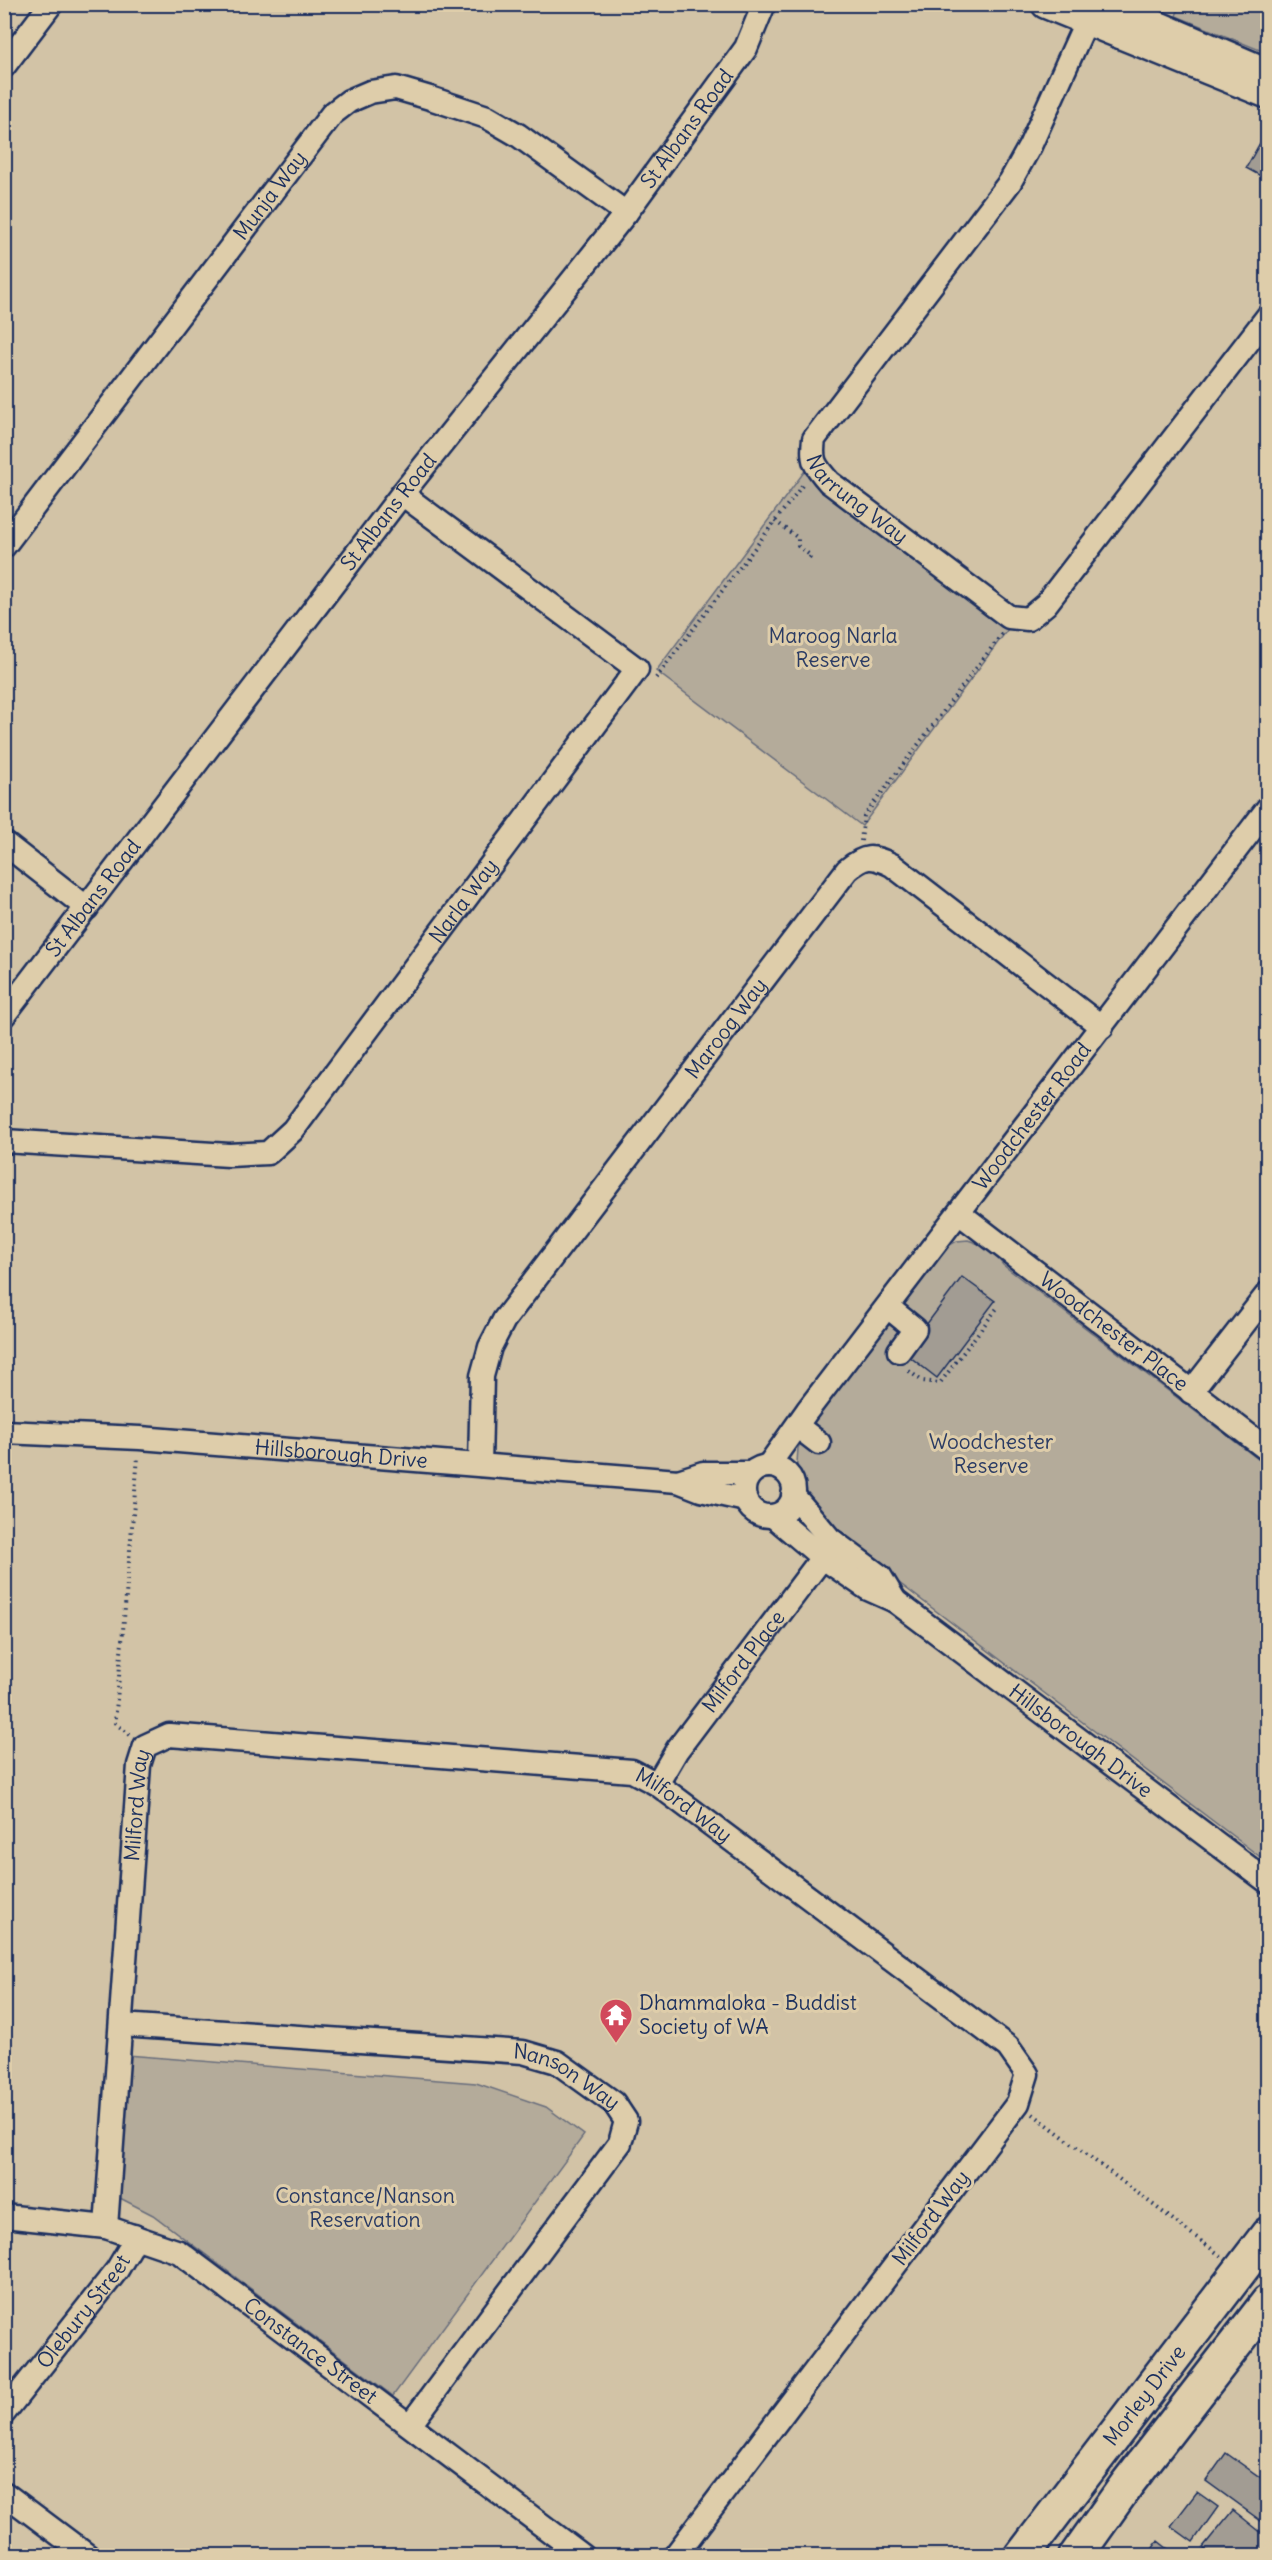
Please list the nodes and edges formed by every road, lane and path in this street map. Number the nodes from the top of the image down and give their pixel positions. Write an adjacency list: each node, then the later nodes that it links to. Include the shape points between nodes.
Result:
1 (51, 4): 5 (street)
2 (764, 4): 8 (street, St Albans Road, via 746,48)
3 (1046, 4): 4 (main road)
4 (1096, 10): 6 (main road); 7 (main road); 10 (street, Narrung Way, via 1010,182 814,439 812,456)
5 (4, 66)
6 (1268, 73)
7 (1268, 94)
8 (627, 213): 11 (street, St Albans Road); 13 (street, Munja Way, via 487,117 396,88 370,92 349,101 332,114)
9 (1268, 316): 15 (street, via 1046,604 1028,619)
10 (816, 467): 12 (path); 15 (street, Narrung Way, via 829,482)
11 (402, 494): 20 (street, St Albans Road); 23 (street, Narla Way, via 637,669 293,1131 268,1153 229,1155)
12 (775, 521): 14 (path, via 798,538 798,546 811,556); 16 (path)
13 (4, 546)
14 (808, 560)
15 (1013, 619): 19 (path, via 864,816)
16 (656, 679)
17 (1268, 808): 22 (street, Woodchester Road)
18 (4, 843): 20 (street)
19 (859, 860): 22 (street, via 875,857 892,865); 35 (street, Maroog Way, via 839,879 504,1320 490,1347 482,1376)
20 (87, 908): 21 (street, St Albans Road)
21 (4, 1015)
22 (1102, 1026): 24 (street, Woodchester Road)
23 (4, 1141)
24 (959, 1213): 26 (street, Woodchester Road); 29 (street, Woodchester Place)
25 (1268, 1293): 29 (street)
26 (888, 1307): 28 (street, via 915,1329); 30 (street, Woodchester Road)
27 (998, 1307): 28 (path, via 940,1383 922,1381)
28 (904, 1361)
29 (1191, 1392): 34 (street, Woodchester Place)
30 (797, 1426): 33 (street); 36 (street, Woodchester Road); 38 (street, Woodchester Road, via 792,1454)
31 (4, 1432): 32 (street, Hillsborough Drive)
32 (140, 1438): 35 (street, Hillsborough Drive); 42 (path, via 115,1723)
33 (819, 1443)
34 (1268, 1450)
35 (480, 1465): 37 (street, Hillsborough Drive)
36 (759, 1470): 37 (street, Hillsborough Drive, via 703,1473); 38 (street, via 784,1471); 39 (street, via 745,1483)
37 (678, 1480): 39 (street, Hillsborough Drive, via 700,1490)
38 (793, 1491): 40 (street, via 784,1511); 41 (street, Hillsborough Drive)
39 (746, 1500): 40 (street, via 752,1510)
40 (772, 1516): 41 (street, Hillsborough Drive)
41 (829, 1550): 43 (street, Milford Place, via 677,1750); 44 (street, Hillsborough Drive, via 868,1589 895,1601)
42 (145, 1746): 43 (street, Milford Way, via 169,1735 632,1771); 45 (street, Milford Way, via 139,1765)
43 (657, 1784): 46 (street, Milford Way, via 1008,2047 1027,2074)
44 (1268, 1882)
45 (121, 2025): 48 (street, Milford Way); 54 (street, Nanson Way, via 523,2052 557,2061 615,2103 626,2121 620,2144)
46 (1018, 2103): 51 (path); 58 (street, Milford Way)
47 (4, 2216): 48 (street, Constance Street)
48 (106, 2228): 50 (street, Constance Street)
49 (1268, 2234): 59 (highway, Morley Drive)
50 (134, 2236): 53 (street, Olebury Street, via 117,2271); 54 (street, Constance Street, via 179,2252)
51 (1224, 2258)
52 (1267, 2303): 60 (highway, Morley Drive)
53 (4, 2413)
54 (410, 2425): 57 (street, Constance Street)
55 (4, 2493): 56 (street)
56 (88, 2556)
57 (583, 2556)
58 (675, 2556)
59 (1022, 2556)
60 (1076, 2556)

